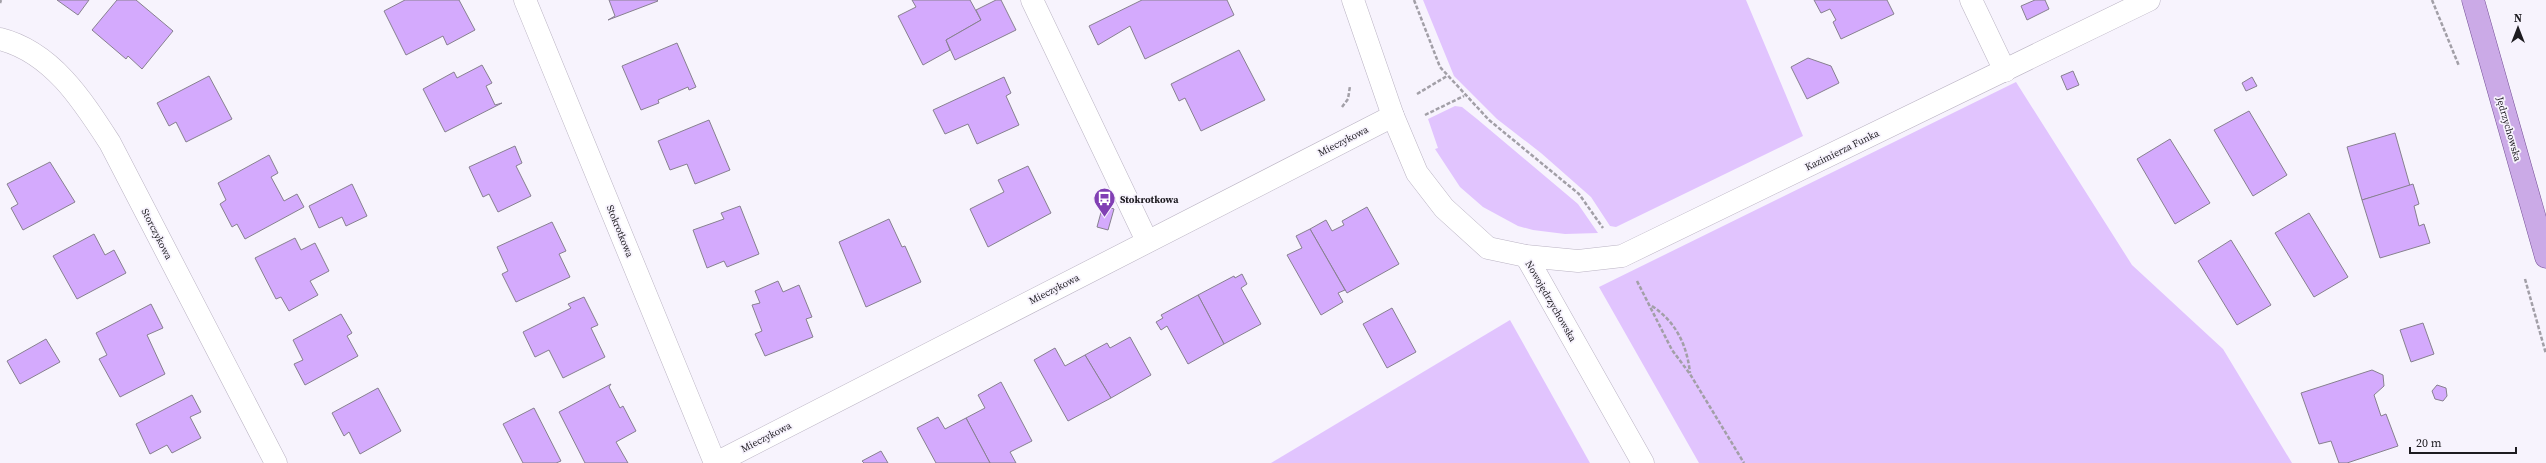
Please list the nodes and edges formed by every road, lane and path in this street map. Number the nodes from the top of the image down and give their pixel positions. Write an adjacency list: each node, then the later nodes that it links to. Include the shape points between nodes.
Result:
1 (1, 0): 10 (path)
2 (525, 0): 26 (street, Stokrotkowa)
3 (1032, 0): 19 (street)
4 (1353, 0): 17 (street, Nowojędrzychowska)
5 (1414, 0): 15 (path, via 1440,67)
6 (1971, 0): 13 (street)
7 (2149, 0): 13 (street, Kazimierza Funka)
8 (2432, 0): 12 (path)
9 (2472, 0): 21 (main road, Jędrzychowska)
10 (0, 3)
11 (0, 39): 25 (street, Storczykowa, via 32,51 48,64 90,112 113,150)
12 (2459, 67)
13 (2005, 71): 20 (street, Kazimierza Funka, via 1622,256 1578,261)
14 (1350, 82): 16 (path, via 1348,99)
15 (1464, 96): 17 (path, via 1420,118); 18 (path, via 1489,120 1579,194)
16 (1338, 113)
17 (1393, 116): 19 (street, Mieczykowa); 20 (street, Nowojędrzychowska, via 1417,173 1444,208 1488,248)
18 (1604, 230)
19 (1147, 241): 26 (street, Mieczykowa)
20 (1526, 256): 27 (street, Nowojędrzychowska)
21 (2546, 257)
22 (1634, 276): 23 (path)
23 (1651, 306): 24 (path, via 1672,350); 24 (path, via 1665,315 1677,330 1688,358)
24 (1690, 374): 28 (path)
25 (276, 463)
26 (716, 463)
27 (1643, 463)
28 (1744, 463)

